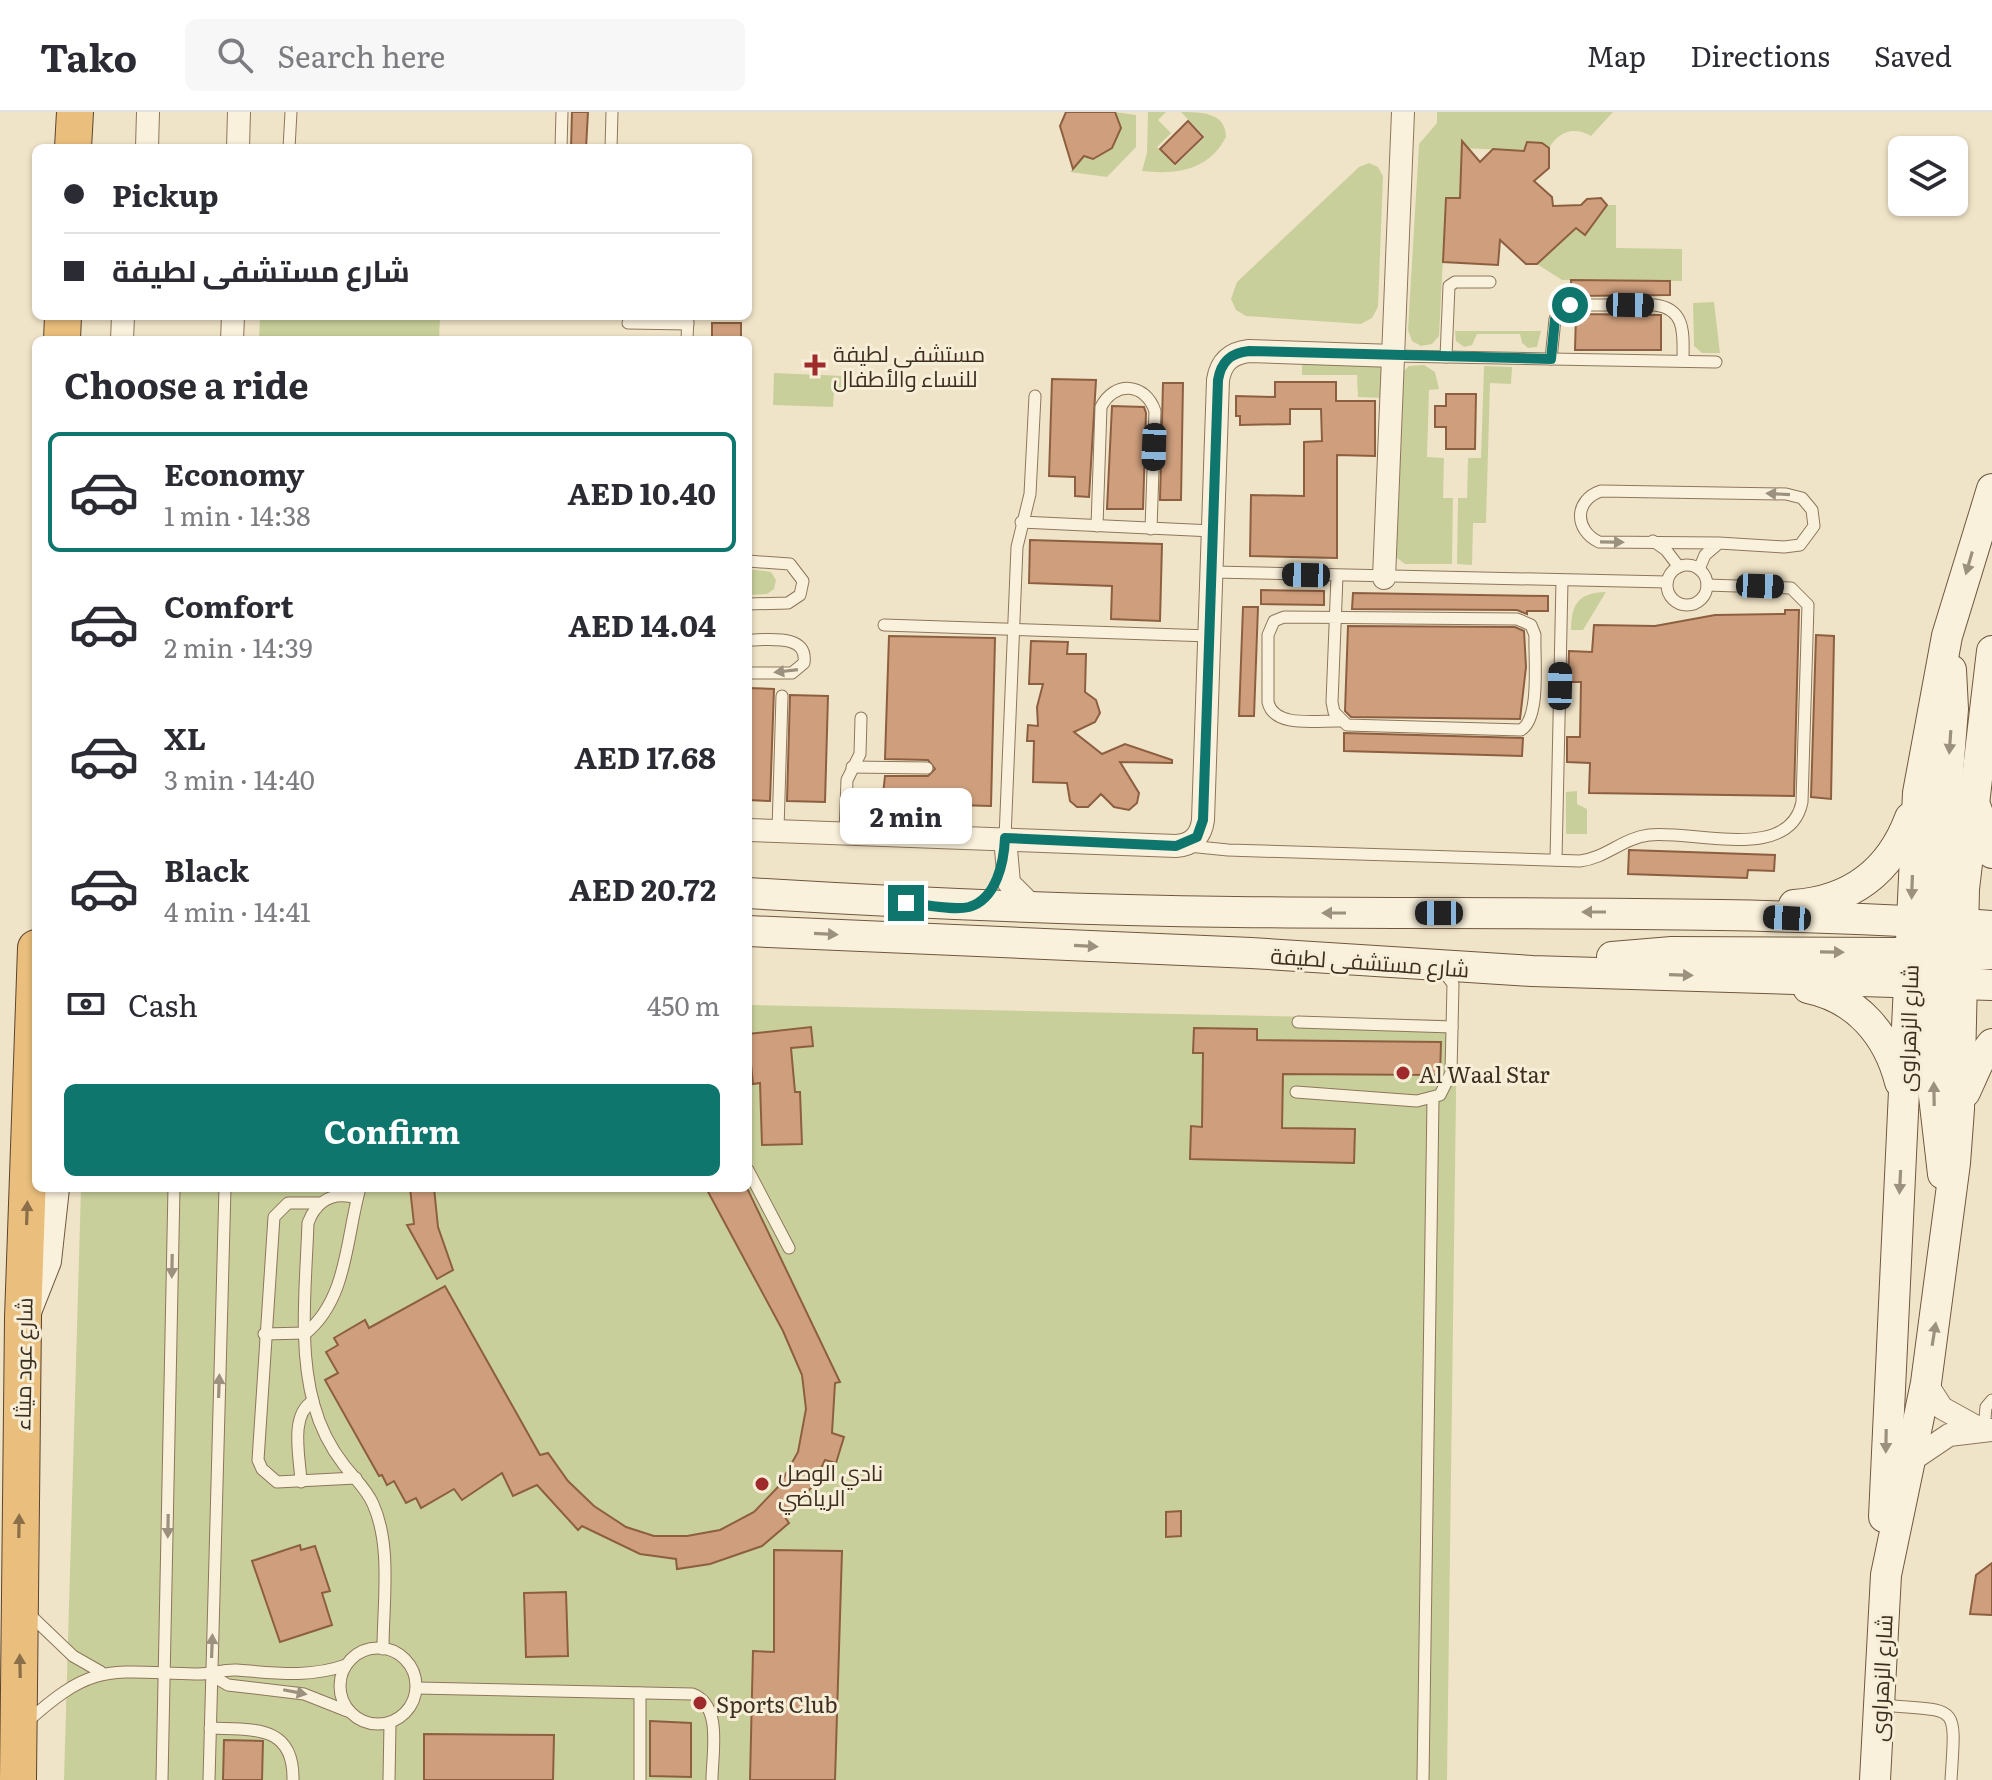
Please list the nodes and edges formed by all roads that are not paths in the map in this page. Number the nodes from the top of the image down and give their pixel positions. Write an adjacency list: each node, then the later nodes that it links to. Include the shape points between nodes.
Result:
1 (75, 112): 8 (highway)
2 (148, 112): 9 (street)
3 (239, 112): 10 (street)
4 (291, 112): 11 (lane)
5 (562, 112): 12 (lane)
6 (612, 112): 13 (lane)
7 (1403, 112): 17 (street)
8 (73, 144)
9 (147, 144)
10 (238, 144)
11 (289, 144)
12 (561, 144)
13 (611, 144)
14 (1490, 282): 18 (lane, via 1449,286)
15 (688, 320): 16 (lane)
16 (628, 323)
17 (1394, 356): 18 (lane); 27 (street, via 1249,351 1230,356 1218,380); 35 (street)
18 (1446, 357): 19 (lane)
19 (1551, 359): 20 (lane); 20 (lane, via 1555,319 1570,305 1655,305 1680,318)
20 (1683, 361): 21 (lane)
21 (1716, 362)
22 (1035, 396): 24 (lane, via 1030,494)
23 (1992, 489): 44 (main road, شارع الزهراوى, one-way to 44)
24 (1021, 522): 25 (lane); 42 (lane)
25 (1097, 526): 26 (lane); 26 (lane, via 1101,407 1112,392 1129,388 1146,395 1155,411)
26 (1151, 529): 27 (lane)
27 (1213, 531): 33 (street)
28 (1653, 541): 29 (lane); 29 (lane, one-way to 28, via 1800,545 1814,526 1812,510 1794,495 1691,492 1601,491 1581,507 1581,524 1591,538 1608,543); 31 (lane)
29 (1719, 543): 32 (lane)
30 (752, 561): 39 (lane, via 790,564 803,581 800,595 788,603)
31 (1679, 567): 32 (lane); 37 (lane)
32 (1699, 569): 38 (lane)
33 (1213, 572): 34 (lane); 43 (street)
34 (1337, 576): 35 (lane); 40 (lane)
35 (1384, 578): 36 (lane)
36 (1562, 581): 37 (lane); 61 (lane)
37 (1667, 582): 38 (lane, via 1669,594 1683,604 1700,600)
38 (1707, 585): 61 (lane, via 1791,588 1808,605 1800,814 1784,833 1767,838 1648,835 1598,858)
39 (752, 604)
40 (1336, 618): 50 (lane, via 1332,702); 50 (lane, via 1284,617 1271,625 1268,702 1281,719); 50 (lane, via 1517,619 1528,622 1535,635 1533,712 1521,730 1355,726)
41 (884, 625): 42 (lane)
42 (1012, 629): 43 (lane); 59 (lane)
43 (1210, 636): 58 (street, via 1203,820 1197,837)
44 (1947, 636): 54 (main road, شارع الزهراوى); 67 (main road, one-way to 67, via 1953,709)
45 (752, 640): 47 (lane, one-way to 47, via 796,643 805,655 792,673)
46 (1992, 651): 53 (main road, شارع الزهراوى)
47 (752, 673)
48 (782, 696): 56 (lane)
49 (861, 718): 51 (lane, via 860,754)
50 (1341, 721)
51 (852, 767): 52 (lane); 57 (lane)
52 (927, 768)
53 (1974, 790): 60 (main road); 67 (main road, شارع الزهراوى)
54 (1918, 793): 65 (main road, via 1893,855 1854,891 1815,903 1752,908); 67 (main road, شارع الزهراوى, one-way to 67)
55 (752, 830): 56 (street)
56 (778, 830): 57 (street)
57 (845, 832): 59 (street)
58 (1184, 845): 59 (street); 61 (lane)
59 (1005, 848): 63 (street, via 992,888); 64 (street, via 1009,883)
60 (1992, 853)
61 (1556, 860)
62 (752, 893): 63 (main road, شارع مستشفى لطيفة)
63 (969, 907): 64 (main road, شارع مستشفى لطيفة)
64 (1034, 908): 65 (main road, شارع مستشفى لطيفة, one-way to 64)
65 (1728, 916): 67 (main road, شارع مستشفى لطيفة)
66 (752, 931): 69 (main road, شارع مستشفى لطيفة, one-way to 69, via 1251,953)
67 (1948, 953): 68 (main road, one-way to 67, via 1672,952); 70 (main road, شارع مستشفى لطيفة); 77 (main road, شارع الزهراوى); 78 (main road, شارع الزهراوى); 84 (main road, one-way to 67, via 1936,1130)
68 (1532, 971): 69 (main road, شارع مستشفى لطيفة); 70 (main road, شارع مستشفى لطيفة, one-way to 70)
69 (1454, 973): 72 (lane)
70 (1766, 978): 77 (main road, via 1834,995 1864,1016 1891,1056)
71 (1298, 1022): 72 (lane)
72 (1452, 1027): 76 (lane, via 1450,1081)
73 (1992, 1044): 78 (main road)
74 (32, 1062): 87 (highway, شارع عود ميثاء, one-way to 74)
75 (1296, 1092): 76 (lane)
76 (1433, 1099): 118 (lane)
77 (1904, 1104): 97 (main road, شارع الزهراوى, one-way to 97, via 1886,1417)
78 (1959, 1109): 84 (main road, شارع الزهراوى)
79 (752, 1178): 86 (lane)
80 (54, 1192): 87 (main road, via 46,1261)
81 (174, 1192): 102 (lane, one-way to 102)
82 (225, 1192): 103 (lane, one-way to 82)
83 (358, 1193): 85 (lane); 88 (lane, via 333,1301)
84 (1950, 1199): 90 (main road, شارع الزهراوى, one-way to 84)
85 (319, 1203): 88 (lane, via 308,1223); 89 (lane, via 288,1203 274,1217)
86 (789, 1248)
87 (23, 1318): 98 (highway, شارع عود ميثاء, one-way to 87)
88 (306, 1333): 89 (lane); 92 (lane)
89 (264, 1334): 96 (lane, via 258,1460 277,1482)
90 (1926, 1383): 93 (street, via 1953,1417); 94 (main road, شارع الزهراوى)
91 (1992, 1400): 93 (lane, via 1986,1407)
92 (313, 1401): 95 (lane, via 334,1452); 96 (lane, via 303,1408 299,1422)
93 (1986, 1430): 94 (street, via 1934,1442)
94 (1909, 1462): 97 (main road, شارع الزهراوى)
95 (356, 1478): 96 (lane); 99 (lane, via 372,1502 380,1530)
96 (301, 1482)
97 (1886, 1575): 106 (main road, شارع الزهراوى)
98 (19, 1604): 101 (lane, via 73,1656); 109 (highway, شارع عود ميثاء, one-way to 98)
99 (383, 1649): 100 (lane, via 362,1652); 104 (lane, via 405,1659)
100 (346, 1665): 103 (lane, via 317,1674 229,1669); 107 (lane, via 341,1696)
101 (101, 1672): 102 (lane); 109 (lane, via 55,1696)
102 (166, 1673): 103 (lane); 112 (lane)
103 (211, 1675): 107 (lane, one-way to 107, via 228,1685 304,1694); 110 (lane)
104 (417, 1688): 105 (lane); 108 (lane, via 409,1710)
105 (640, 1693): 116 (lane); 117 (lane, via 692,1694 705,1702 712,1716)
106 (1878, 1705): 119 (main road, شارع الزهراوى); 120 (lane, via 1949,1715 1955,1726)
107 (351, 1713): 108 (lane, via 368,1723)
108 (390, 1723): 115 (lane)
109 (21, 1727): 111 (highway, شارع عود ميثاء)
110 (210, 1728): 113 (lane); 114 (lane, via 273,1735 290,1753)
111 (18, 1780)
112 (162, 1780)
113 (209, 1780)
114 (293, 1780)
115 (389, 1780)
116 (640, 1780)
117 (712, 1780)
118 (1423, 1780)
119 (1875, 1780)
120 (1951, 1780)

